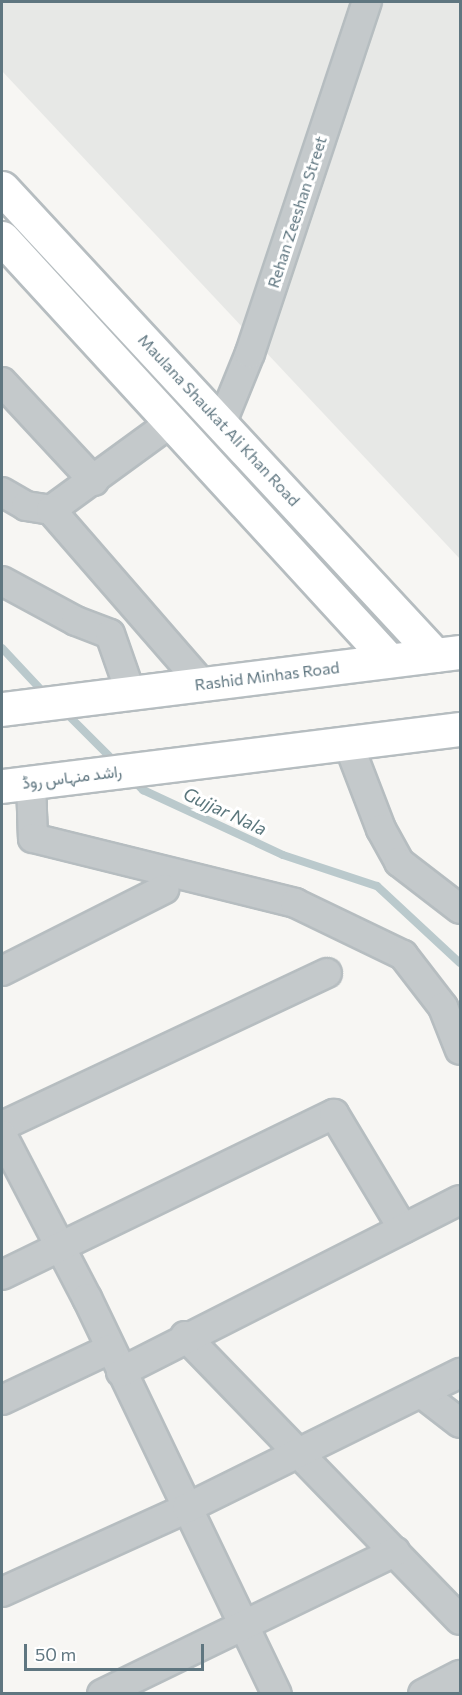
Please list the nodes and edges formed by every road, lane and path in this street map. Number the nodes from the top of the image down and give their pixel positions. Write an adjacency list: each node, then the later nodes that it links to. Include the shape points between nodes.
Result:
1 (367, 2): 6 (street, Rehan Zeeshan Street, via 250,353)
2 (2, 188): 6 (main road, Maulana Shaukat Ali Khan Road)
3 (2, 238): 5 (main road, Maulana Shaukat Ali Khan Road)
4 (2, 382): 7 (street)
5 (173, 421): 7 (street); 12 (main road, Maulana Shaukat Ali Khan Road)
6 (222, 422): 11 (main road, Maulana Shaukat Ali Khan Road)
7 (94, 481): 9 (street)
8 (2, 492): 9 (street, via 26,506)
9 (51, 510): 13 (street)
10 (2, 581): 14 (street, via 110,634)
11 (448, 653): 12 (main road, Rashid Minhas Road)
12 (389, 660): 13 (main road, Rashid Minhas Road)
13 (203, 684): 14 (main road, Rashid Minhas Road)
14 (131, 694): 15 (main road, Rashid Minhas Road)
15 (2, 709)
16 (460, 729): 17 (main road)
17 (348, 743): 18 (main road, راشد منہاس روڈ); 20 (street, via 381,829 399,862)
18 (16, 784): 23 (street, via 33,838 295,903 403,955 443,1007)
19 (164, 889): 21 (street)
20 (460, 909)
21 (2, 971)
22 (327, 973): 24 (street)
23 (460, 1050)
24 (2, 1126)
25 (2, 1135): 28 (street)
26 (460, 1200): 27 (street)
27 (403, 1228): 28 (street, via 334,1114); 30 (street)
28 (60, 1246): 29 (street); 31 (street)
29 (2, 1275)
30 (185, 1336): 31 (street); 36 (street)
31 (116, 1361): 34 (street); 37 (street)
32 (460, 1373): 33 (street)
33 (421, 1393): 35 (street); 36 (street)
34 (2, 1400)
35 (460, 1423)
36 (297, 1454): 37 (street); 38 (street)
37 (187, 1508): 39 (street); 41 (street)
38 (395, 1552): 40 (street); 41 (street)
39 (2, 1592)
40 (460, 1620)
41 (243, 1624): 43 (street); 44 (street)
42 (460, 1675): 45 (street)
43 (102, 1694)
44 (277, 1694)
45 (423, 1694)

